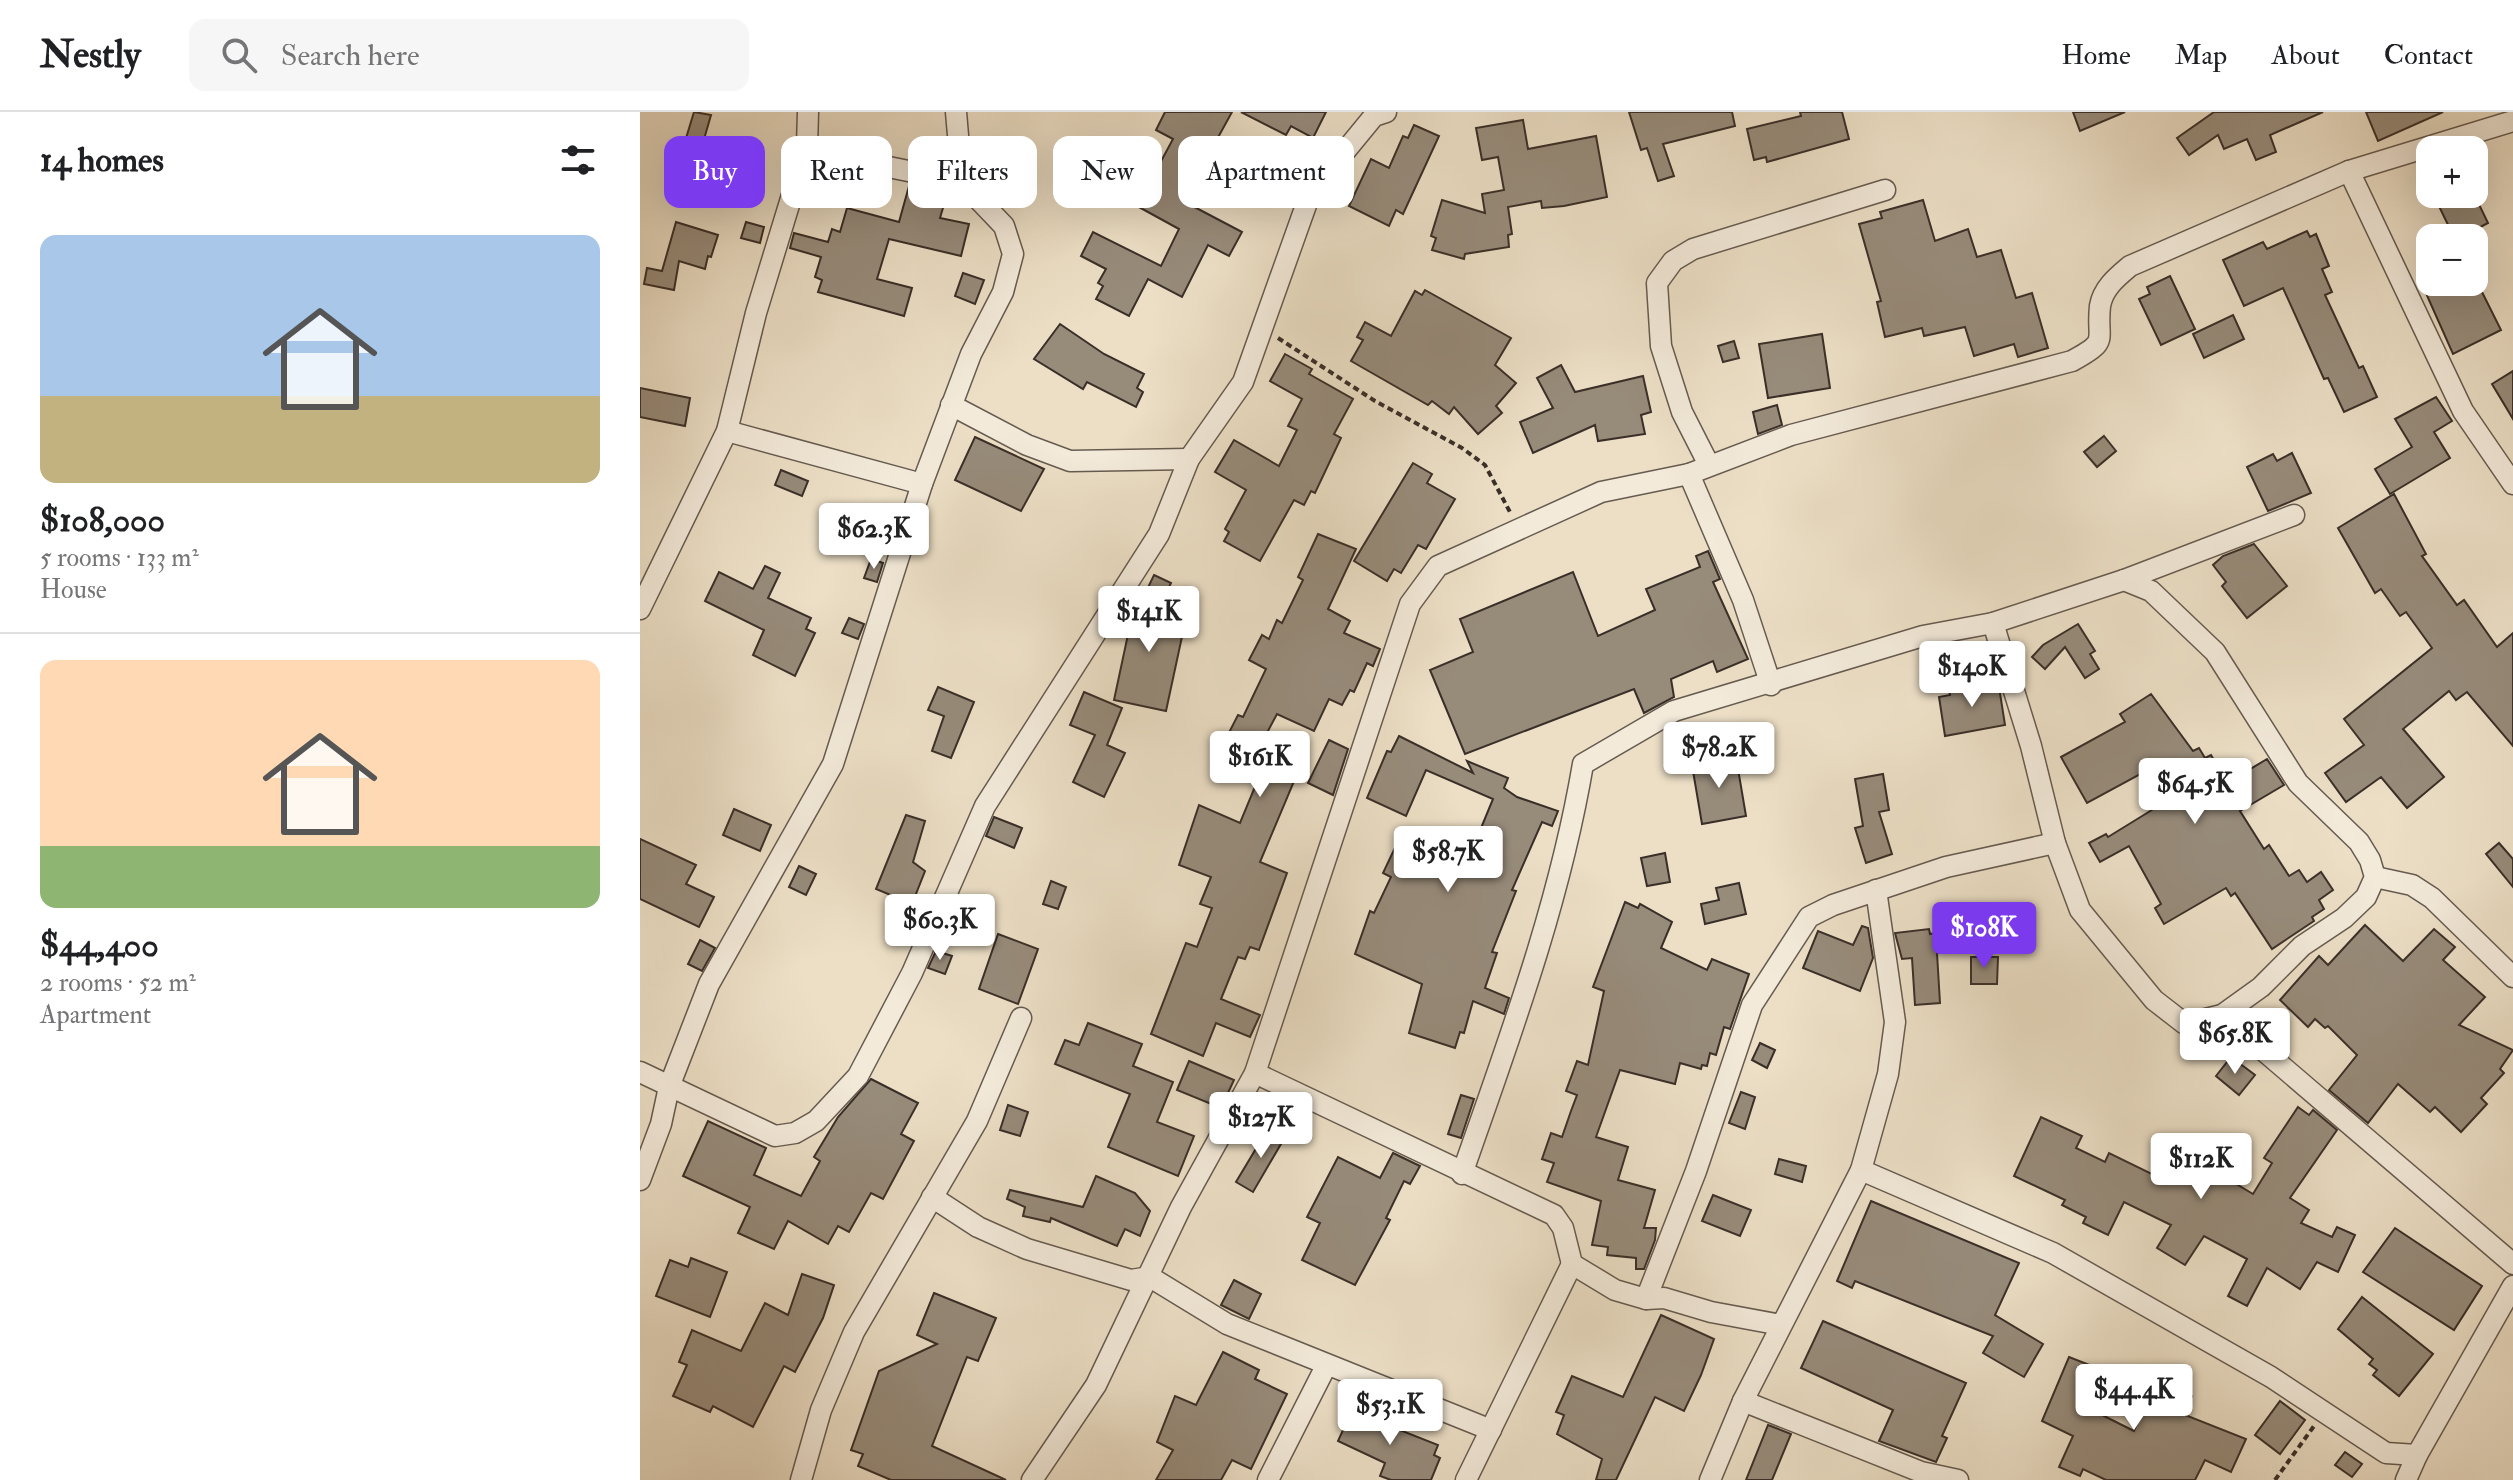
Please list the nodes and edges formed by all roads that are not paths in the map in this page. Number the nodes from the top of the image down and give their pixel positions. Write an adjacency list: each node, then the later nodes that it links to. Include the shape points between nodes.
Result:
1 (808, 112): 5 (street)
2 (956, 112): 6 (street)
3 (1386, 112): 13 (street, via 1374,116 1310,194 1243,382)
4 (2513, 121): 7 (street)
5 (807, 136)
6 (958, 136)
7 (2349, 171): 14 (street, via 2130,266 2109,283 2100,305 2103,336 2093,350 2072,361 1791,435); 17 (street, via 2463,411)
8 (1885, 190): 14 (street, via 1693,249 1673,261 1657,283 1661,346 1682,412)
9 (788, 208): 12 (street)
10 (987, 208): 11 (street, via 1004,226 1013,254 1003,292)
11 (951, 405): 13 (street, via 1070,461); 16 (street)
12 (727, 431): 16 (street); 20 (street)
13 (1189, 459): 31 (street, via 1159,534 985,806 912,973 858,1076 842,1096 816,1121 795,1133 775,1136)
14 (1709, 465): 15 (street)
15 (1689, 474): 22 (street, via 1743,600); 30 (street, via 1601,492 1438,566 1410,604)
16 (922, 484): 31 (street, via 833,764 709,984)
17 (2513, 484)
18 (2294, 515): 19 (street)
19 (2124, 580): 21 (street); 24 (street, via 2151,591 2215,652 2298,783 2359,842)
20 (640, 609)
21 (1993, 623): 22 (street, via 1923,636); 23 (street)
22 (1771, 685): 33 (street, via 1674,711 1583,764 1572,827 1533,969)
23 (2055, 843): 25 (street, via 1946,867); 27 (street, via 2080,910 2154,1000 2185,1024)
24 (2375, 877): 26 (street, via 2412,885 2432,898); 27 (street, via 2366,897 2344,918 2302,946 2261,987)
25 (1876, 890): 32 (street, via 1895,1022 1888,1074); 40 (street, via 1809,917 1767,977 1752,1005)
26 (2513, 977)
27 (2222, 1015): 37 (street)
28 (1021, 1018): 35 (street, via 977,1121)
29 (640, 1072): 31 (street)
30 (1255, 1073): 33 (street); 38 (street, via 1181,1207)
31 (669, 1087): 34 (street)
32 (1861, 1170): 41 (street); 45 (street, via 2053,1253 2250,1364 2386,1453)
33 (1462, 1174): 36 (street, via 1554,1215)
34 (640, 1180)
35 (932, 1197): 38 (street, via 978,1227 1027,1249 1131,1280); 46 (street, via 854,1332 821,1410)
36 (1572, 1264): 40 (street, via 1615,1290); 44 (street)
37 (2513, 1264)
38 (1150, 1277): 42 (street, via 1227,1324); 47 (street, via 1096,1385)
39 (2513, 1286): 45 (street)
40 (1646, 1299): 41 (street, via 1664,1298)
41 (1781, 1325): 43 (street)
42 (1326, 1366): 44 (street); 48 (street)
43 (1743, 1401): 50 (street); 51 (street, via 1921,1472)
44 (1491, 1430): 49 (street)
45 (2417, 1455): 52 (street)
46 (801, 1480)
47 (1032, 1480)
48 (1268, 1480)
49 (1466, 1480)
50 (1710, 1480)
51 (1958, 1480)
52 (2406, 1480)

